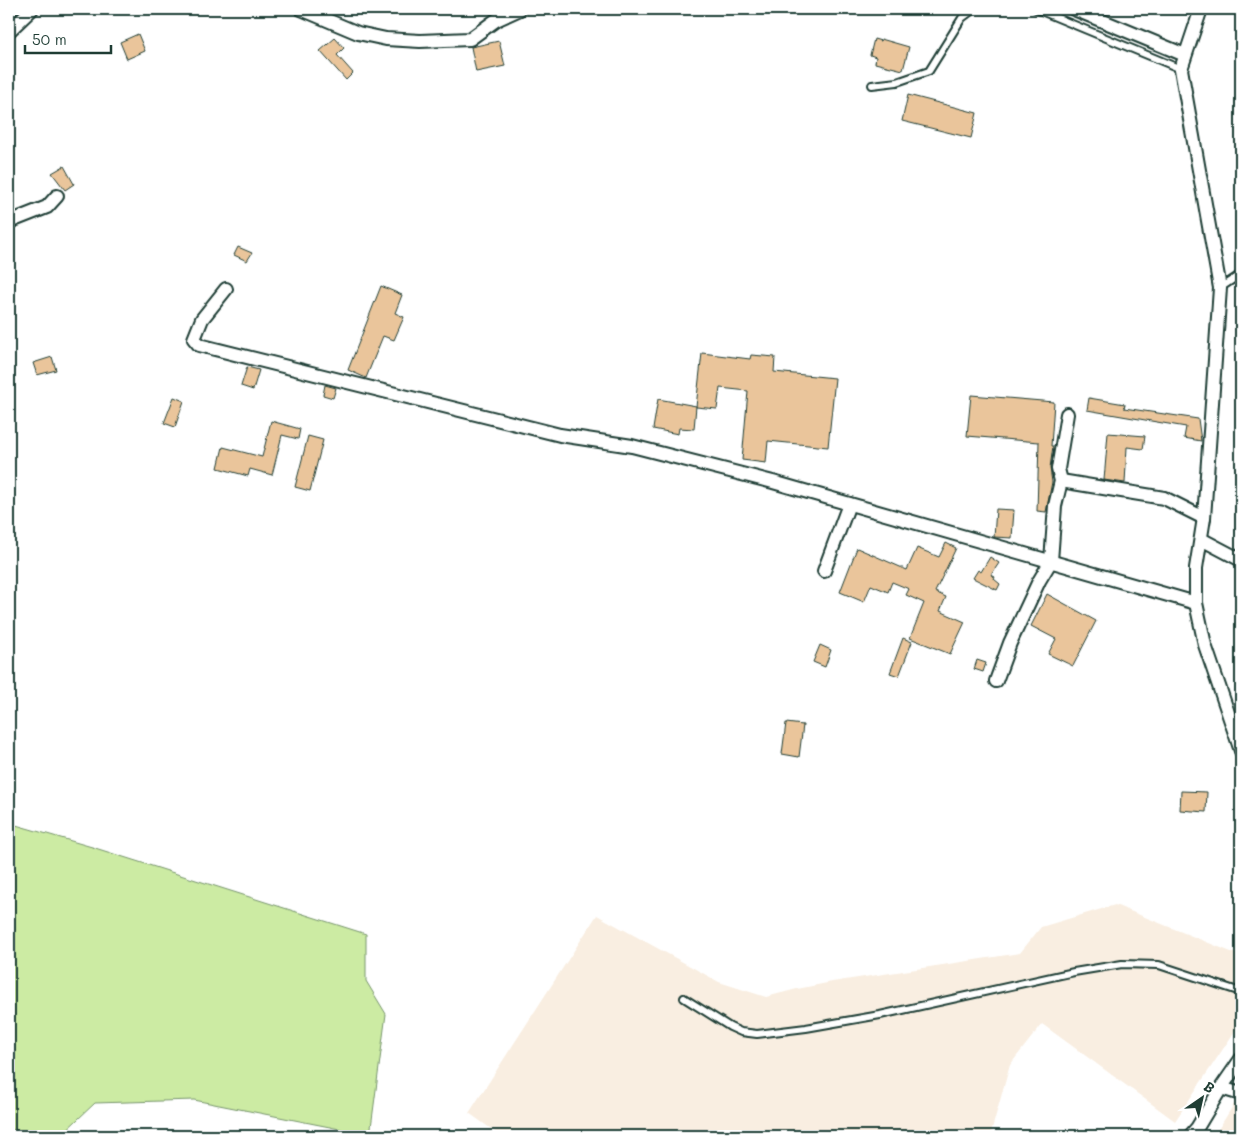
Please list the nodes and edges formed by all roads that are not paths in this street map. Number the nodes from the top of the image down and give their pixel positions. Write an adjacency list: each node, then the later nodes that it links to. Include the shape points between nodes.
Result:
1 (32, 9): 8 (street)
2 (301, 9): 3 (street, via 358,33 420,41 470,40 496,20)
3 (520, 9)
4 (974, 9): 11 (lane, via 962,18 929,71 897,82)
5 (1036, 9): 10 (lane)
6 (1074, 9): 9 (street)
7 (1201, 9): 9 (street)
8 (9, 32)
9 (1185, 55): 10 (street)
10 (1181, 69): 15 (street)
11 (872, 85)
12 (57, 196): 13 (street, via 47,207)
13 (9, 222)
14 (1241, 274): 15 (lane)
15 (1220, 288): 20 (street)
16 (226, 289): 19 (street, via 196,330 194,339 199,345 560,435 632,446)
17 (1066, 414): 18 (street, via 1058,469)
18 (1061, 481): 20 (street, via 1164,498); 23 (street)
19 (849, 504): 23 (street); 24 (street)
20 (1204, 518): 21 (street)
21 (1201, 539): 22 (street); 25 (street, via 1196,568)
22 (1241, 560)
23 (1050, 561): 25 (street); 26 (street, via 1010,643)
24 (824, 571)
25 (1196, 603): 27 (street, via 1205,645)
26 (996, 681)
27 (1241, 751)
28 (1241, 992): 29 (lane, via 1159,965 1122,964 880,1015 757,1034 730,1027)
29 (684, 998)
30 (1241, 1059): 31 (street)
31 (1221, 1088): 32 (street); 33 (street)
32 (1241, 1094)
33 (1190, 1136)

